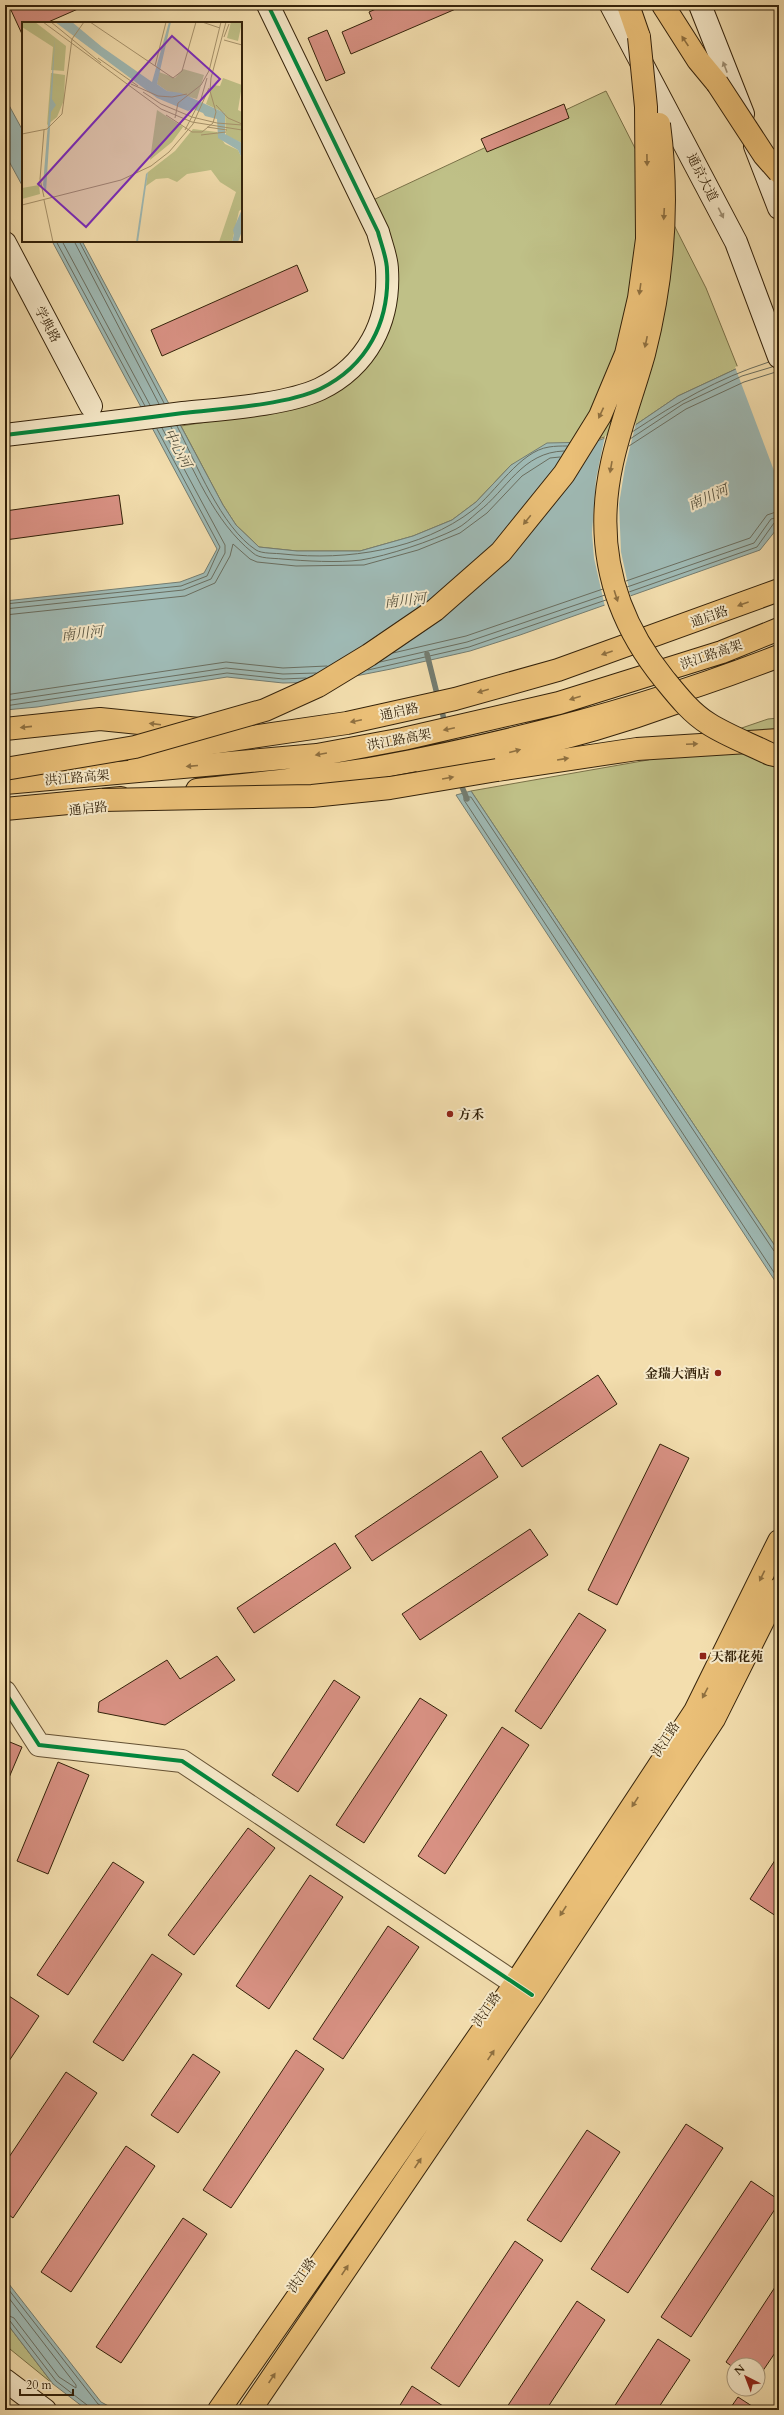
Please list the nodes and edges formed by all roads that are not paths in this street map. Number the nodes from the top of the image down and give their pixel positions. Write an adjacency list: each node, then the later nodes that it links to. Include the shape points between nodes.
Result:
1 (268, 5): 14 (street, via 378,232 387,269 387,295 380,324 370,346 350,368 320,389 295,397 246,406)
2 (611, 5): 12 (street, 通京大道, one-way to 12, via 736,242)
3 (628, 5): 6 (main road)
4 (663, 5): 7 (main road, one-way to 4, via 698,60)
5 (700, 5): 10 (street, one-way to 5)
6 (639, 37): 22 (main road, one-way to 22, bridge, via 657,113 663,155 662,242 658,283 644,354 627,404 612,464 605,506 606,558 616,597 633,637 681,700 708,724); 23 (main road, one-way to 23, bridge, via 647,136 647,239 639,298 626,354 600,416 564,474 501,552 435,610 369,655 318,686 266,710 136,747)
7 (717, 84): 8 (main road, bridge); 9 (main road, bridge, via 764,155)
8 (779, 150)
9 (779, 172)
10 (779, 208)
11 (5, 243): 13 (street, 学典路)
12 (779, 357)
13 (91, 406)
14 (5, 435)
15 (779, 590): 20 (main road, 通启路, one-way to 20, via 558,670 455,699 347,723)
16 (779, 629): 25 (main road, 洪江路高架, one-way to 25, via 722,652 559,703 403,739 317,755)
17 (779, 656): 26 (main road, 洪江路高架, bridge, via 735,673 619,710 493,742 387,765)
18 (779, 667): 28 (main road, 通启路, one-way to 18, via 342,783 503,755 620,723)
19 (5, 729): 20 (main road, one-way to 19, via 235,734 100,719)
20 (291, 731): 24 (main road, 通启路)
21 (779, 740): 26 (main road, one-way to 21, bridge, via 312,796 390,788 566,758 637,749)
22 (779, 756)
23 (5, 769)
24 (5, 773)
25 (5, 783)
26 (102, 800): 27 (main road, 洪江路高架)
27 (5, 809)
28 (5, 818)
29 (779, 1541): 32 (main road, 洪江路, one-way to 32, via 695,1711)
30 (779, 1589): 32 (main road, 洪江路, via 714,1719)
31 (5, 1692): 32 (street, via 39,1745 182,1761)
32 (524, 1989): 35 (main road, 洪江路); 36 (main road, 洪江路, one-way to 32)
33 (5, 2380): 34 (street)
34 (45, 2410)
35 (219, 2410)
36 (250, 2410)

